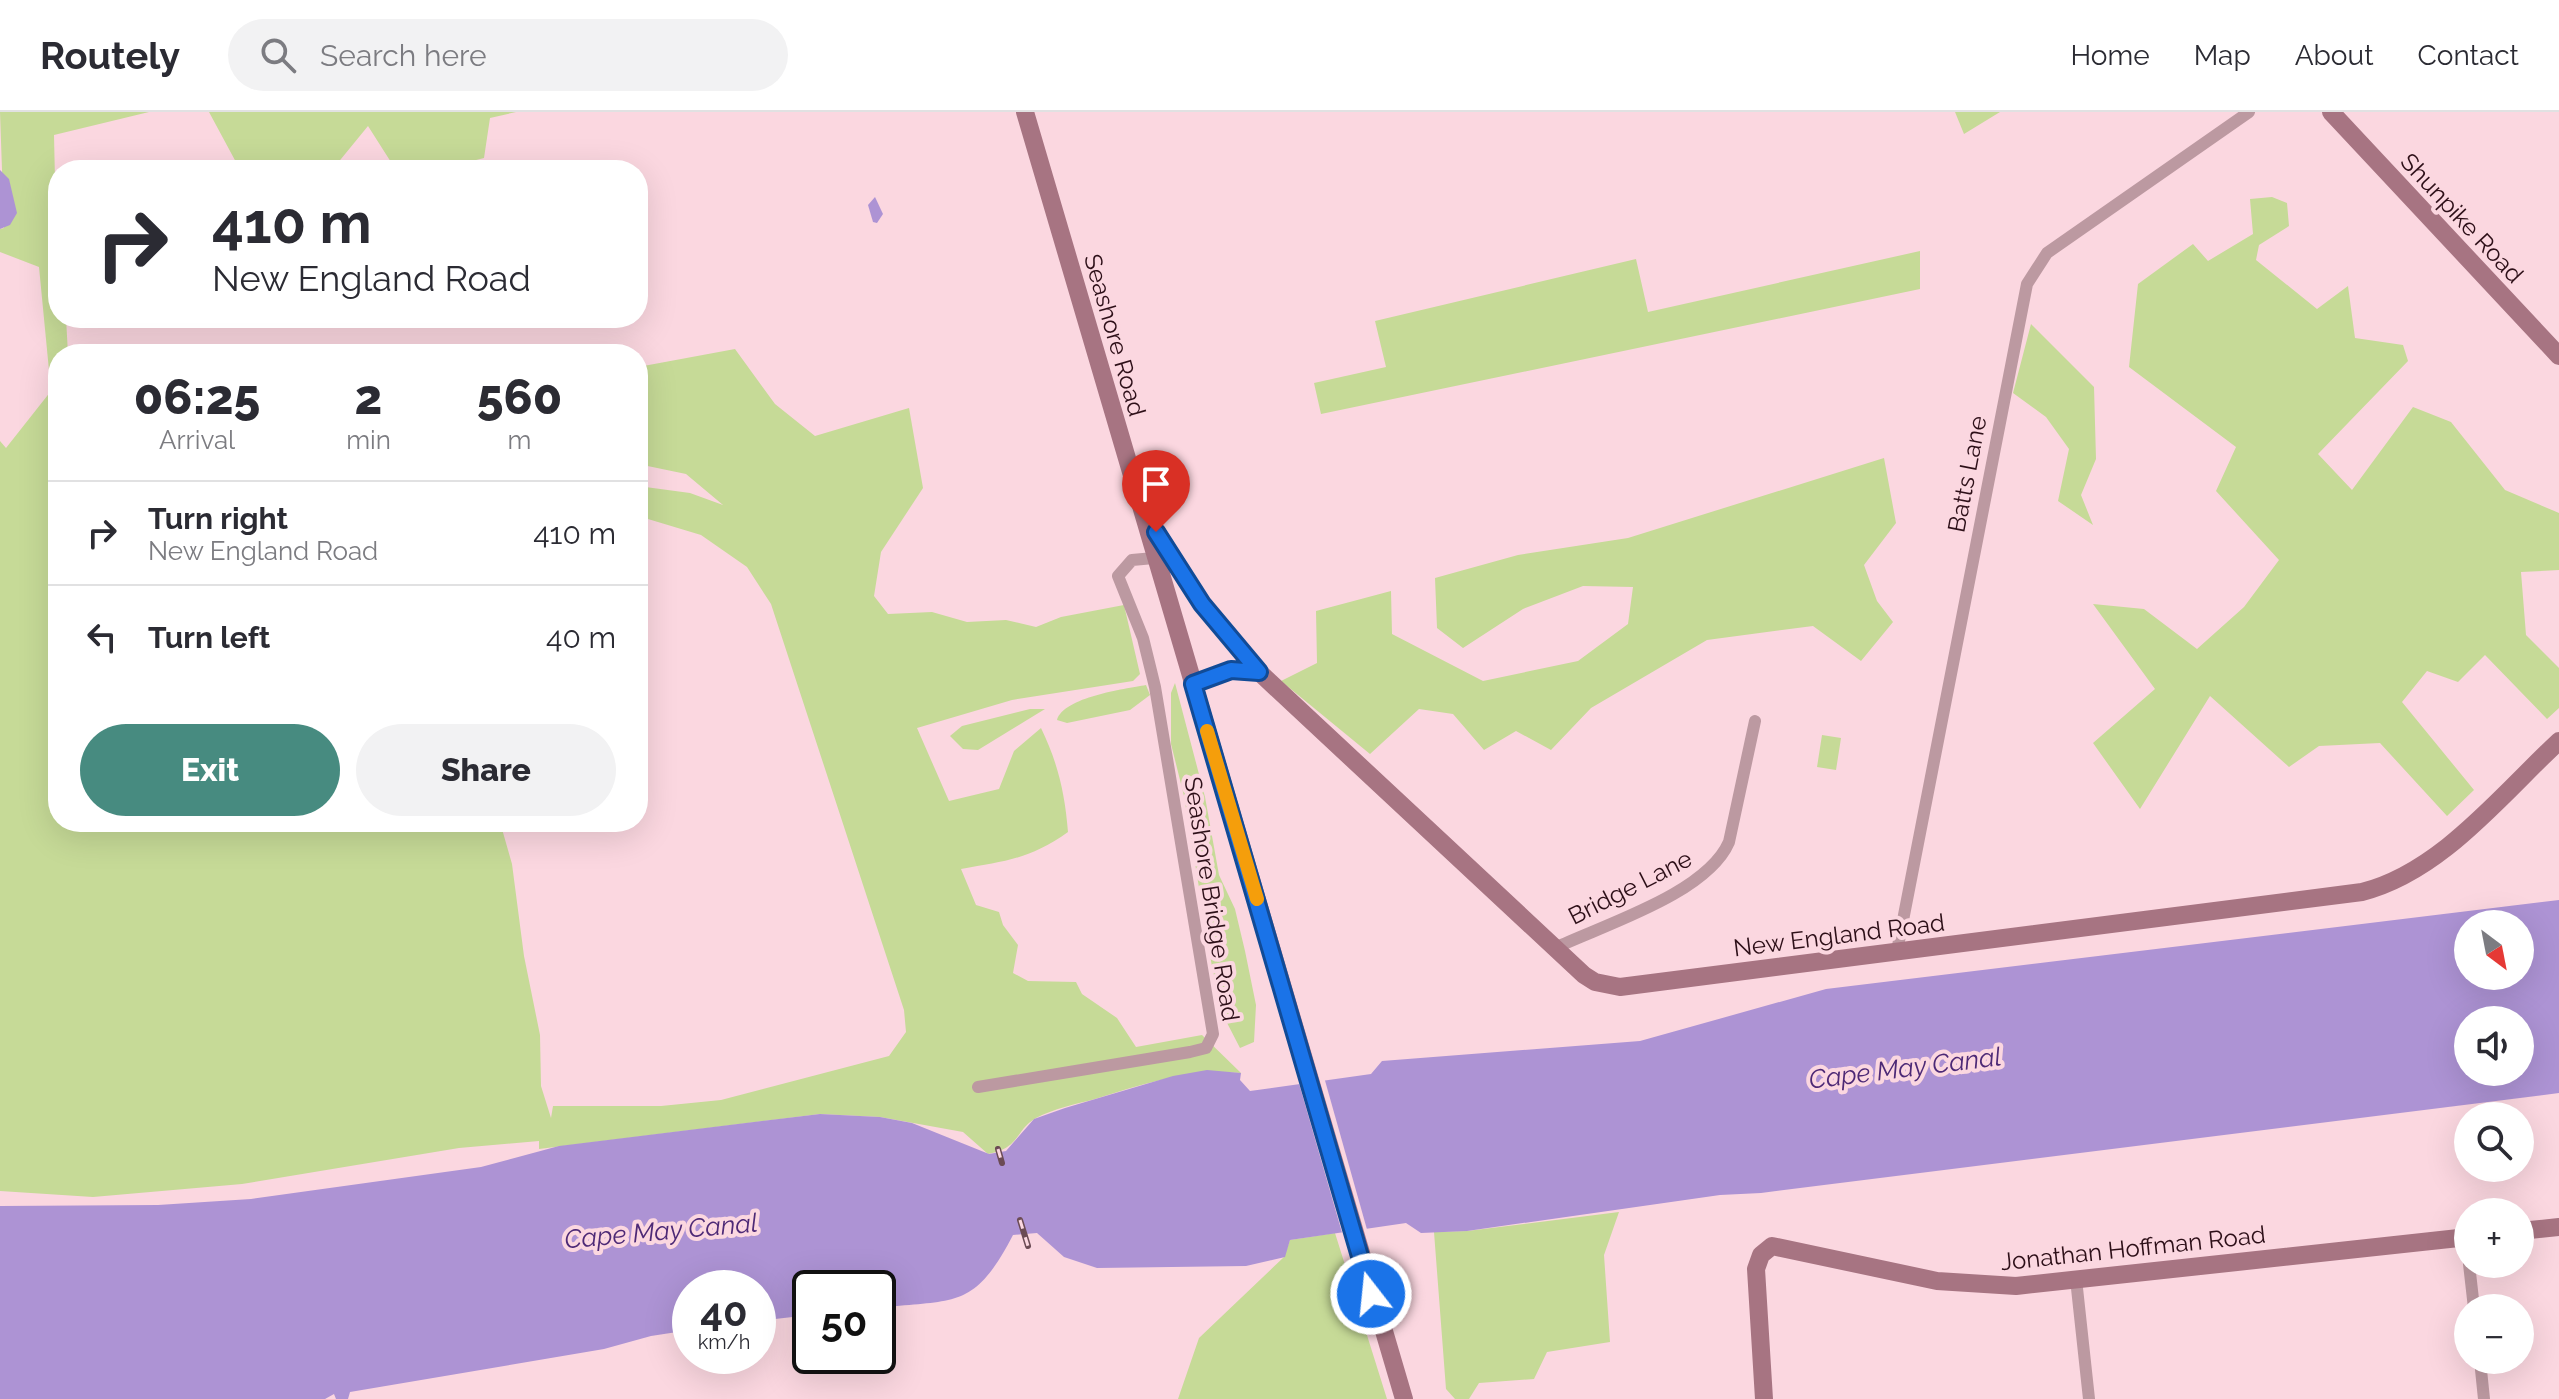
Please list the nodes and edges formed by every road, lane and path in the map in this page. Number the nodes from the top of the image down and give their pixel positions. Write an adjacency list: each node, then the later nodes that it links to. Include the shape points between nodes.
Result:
1 (1025, 112): 5 (street, Seashore Road)
2 (2249, 112): 12 (street, Batts Lane, via 2047,253 2027,284)
3 (2331, 112): 4 (street, Shunpike Road)
4 (2559, 356)
5 (1141, 508): 6 (street, Seashore Road); 7 (street, New England Road, via 1202,604)
6 (1154, 558): 8 (street, Seashore Road); 13 (street, Seashore Bridge Road, via 1132,560 1118,576 1143,638 1155,687 1213,1034 1206,1048 1190,1052)
7 (1259, 672): 8 (street, via 1231,670); 11 (street, New England Road)
8 (1193, 684): 19 (street, Seashore Road)
9 (1755, 721): 11 (street, Bridge Lane, via 1722,859 1692,885)
10 (2559, 741): 12 (street, New England Road, via 2436,857 2381,887)
11 (1555, 948): 12 (street, New England Road, via 1595,982 1620,987)
12 (1897, 951)
13 (978, 1087)
14 (2559, 1227): 15 (street)
15 (2534, 1230)
16 (2454, 1244): 17 (street, Jonathan Hoffman Road)
17 (2076, 1279): 20 (street, Jonathan Hoffman Road, via 1967,1285 1780,1245 1761,1255 1756,1269); 21 (street)
18 (2481, 1374): 22 (street)
19 (1404, 1399)
20 (1764, 1399)
21 (2089, 1399)
22 (2484, 1399)

